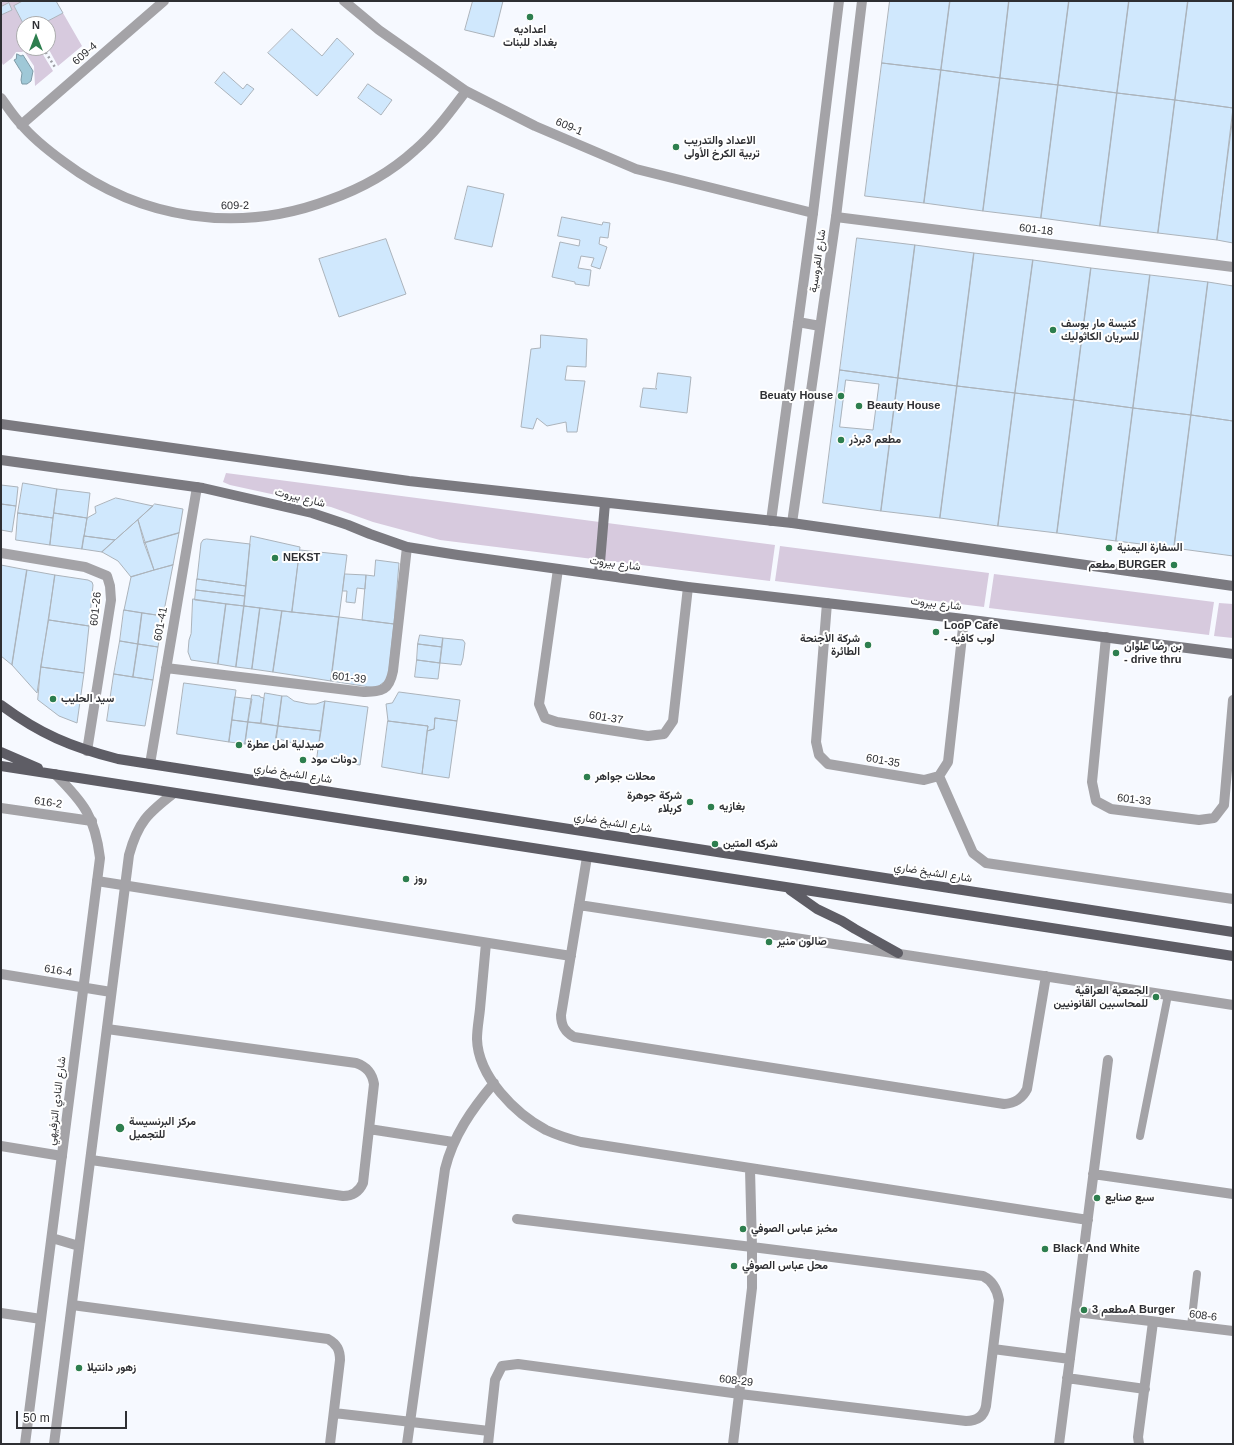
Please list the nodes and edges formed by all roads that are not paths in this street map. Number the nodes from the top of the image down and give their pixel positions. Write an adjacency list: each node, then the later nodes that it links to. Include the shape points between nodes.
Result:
1 (164, 1): 7 (street, 609-4)
2 (344, 1): 5 (street, 609-1, via 378,30)
3 (839, 1): 8 (street, شارع الفروسية)
4 (862, 1): 9 (street, شارع الفروسية)
5 (466, 91): 7 (street, 609-2, via 437,129 414,151 382,175 347,194 310,208 271,216 231,219 191,216 152,207 115,194 80,174 48,151); 8 (street, 609-1, via 535,126 636,169)
6 (1, 98): 7 (street, 609-2)
7 (21, 124)
8 (813, 213): 11 (street, شارع الفروسية)
9 (836, 217): 10 (street, 601-18); 12 (street, شارع الفروسية)
10 (1233, 267)
11 (798, 322): 12 (street); 17 (street, شارع الفروسية)
12 (820, 326): 18 (street, شارع الفروسية)
13 (1, 424): 16 (main road, via 408,481)
14 (1, 460): 15 (main road, شارع بيروت)
15 (197, 487): 19 (main road, شارع بيروت, via 312,513); 29 (street, 601-41)
16 (605, 503): 17 (main road); 22 (main road)
17 (771, 521): 18 (main road)
18 (792, 523): 23 (main road)
19 (407, 547): 21 (main road, شارع بيروت); 29 (street, 601-39, via 393,671 386,688 377,692 364,692)
20 (1, 553): 32 (street, 601-26, via 85,567 106,576 111,600)
21 (558, 569): 22 (main road, شارع بيروت); 24 (street, 601-37, via 539,704 546,718 557,722 648,736 664,734 674,720)
22 (599, 574): 24 (main road, شارع بيروت)
23 (1233, 586)
24 (688, 587): 25 (main road, شارع بيروت)
25 (827, 603): 26 (main road, شارع بيروت); 37 (street, 601-35, via 816,742 819,755 828,764 924,780)
26 (964, 619): 27 (main road, شارع بيروت); 37 (street, via 948,762)
27 (1106, 637): 28 (main road, شارع بيروت); 30 (street, 601-33, via 1092,782 1096,801 1111,809 1199,820 1214,818 1224,805)
28 (1233, 654)
29 (166, 668): 34 (street, 601-41)
30 (1233, 700)
31 (1, 705): 32 (main road, شارع الشيخ ضاري, via 41,731)
32 (87, 751): 34 (main road, شارع الشيخ ضاري)
33 (1, 752): 36 (main road)
34 (150, 764): 47 (main road, شارع الشيخ ضاري)
35 (1, 766): 36 (main road)
36 (55, 774): 38 (main road); 40 (street, شارع النادي الترفيهي, via 75,794)
37 (940, 776): 45 (street, via 973,853 986,863)
38 (174, 793): 41 (main road); 43 (street, via 144,819 134,836)
39 (1, 808): 40 (street, 616-2)
40 (92, 821): 42 (street, شارع النادي الترفيهي, via 100,858)
41 (587, 857): 44 (main road); 46 (street)
42 (97, 881): 43 (street); 54 (street, شارع النادي الترفيهي)
43 (125, 885): 48 (street); 55 (street)
44 (787, 888): 49 (main road, via 817,909); 51 (main road)
45 (1233, 899)
46 (579, 905): 49 (street); 50 (street)
47 (1233, 932)
48 (486, 943): 50 (street); 60 (street, via 477,1040 482,1062)
49 (898, 953): 53 (street)
50 (571, 956): 53 (street, via 561,1021 565,1031 574,1037 1004,1104 1020,1099 1027,1089)
51 (1233, 956)
52 (1, 974): 54 (street, 616-4)
53 (1046, 976): 56 (street)
54 (83, 987): 55 (street, 616-4); 65 (street, شارع النادي الترفيهي)
55 (112, 992): 58 (street)
56 (1168, 995): 57 (street); 62 (lane)
57 (1233, 1005)
58 (107, 1029): 61 (street, via 362,1065 371,1073 374,1084); 66 (street)
59 (1108, 1060): 68 (street)
60 (494, 1083): 63 (street, via 471,1112); 67 (street, via 522,1114 547,1130 564,1137 581,1142)
61 (369, 1129): 63 (street); 66 (street, via 363,1183 357,1192 348,1196)
62 (1140, 1136)
63 (454, 1142): 89 (street, via 448,1155 444,1176)
64 (1, 1146): 65 (street)
65 (62, 1156): 72 (street, شارع النادي الترفيهي)
66 (91, 1160): 73 (street)
67 (750, 1169): 71 (street); 74 (street)
68 (1093, 1174): 69 (street); 71 (street)
69 (1233, 1194)
70 (517, 1219): 74 (street)
71 (1088, 1220): 77 (street)
72 (52, 1238): 73 (street); 79 (street, شارع النادي الترفيهي)
73 (79, 1246): 76 (street)
74 (752, 1247): 83 (street, via 988,1278 995,1287 999,1300); 87 (street, via 752,1288)
75 (1197, 1274): 81 (lane)
76 (72, 1305): 88 (street, via 328,1340 336,1346 340,1355); 92 (street)
77 (1076, 1312): 80 (street, 608-6); 84 (street)
78 (1, 1313): 79 (street)
79 (41, 1319): 91 (street, شارع النادي الترفيهي)
80 (1153, 1322): 81 (street, 608-6); 86 (street)
81 (1191, 1326): 82 (street, 608-6)
82 (1233, 1331)
83 (993, 1349): 84 (street); 87 (street, 608-29, via 985,1411 972,1421)
84 (1070, 1359): 85 (street)
85 (1067, 1378): 86 (street); 97 (street)
86 (1144, 1389): 98 (street)
87 (740, 1394): 90 (street, 608-29, via 518,1364 502,1366 495,1380); 96 (street)
88 (334, 1413): 89 (street); 93 (street)
89 (410, 1422): 90 (street); 94 (street)
90 (489, 1431): 95 (street)
91 (25, 1444)
92 (54, 1444)
93 (330, 1444)
94 (407, 1444)
95 (488, 1444)
96 (733, 1444)
97 (1059, 1444)
98 (1138, 1444)

